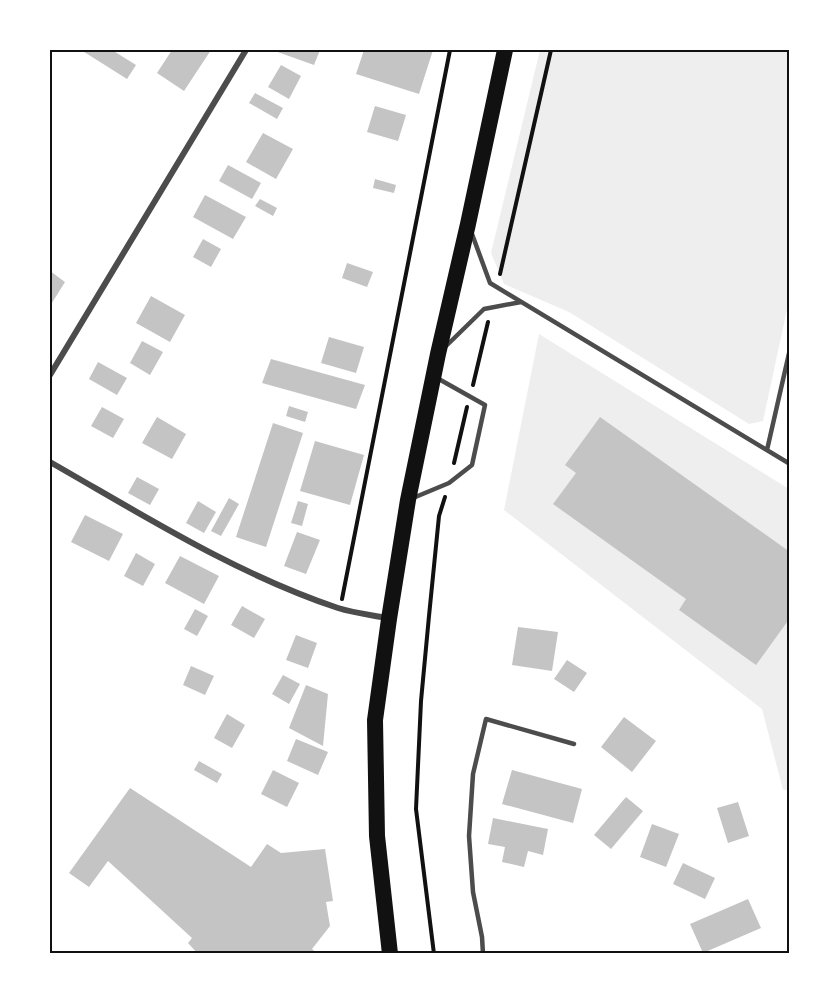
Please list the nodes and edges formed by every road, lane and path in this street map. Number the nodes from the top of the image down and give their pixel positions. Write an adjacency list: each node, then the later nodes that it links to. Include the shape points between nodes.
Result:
1 (246, 50): 11 (street)
2 (450, 50): 19 (path)
3 (505, 50): 5 (highway)
4 (551, 50): 6 (path)
5 (468, 224): 6 (lane, via 490,283); 10 (highway)
6 (497, 287): 7 (lane)
7 (523, 302): 8 (lane); 14 (lane)
8 (492, 308): 10 (lane, via 484,309); 13 (path)
9 (789, 349): 14 (lane)
10 (438, 354): 12 (highway)
11 (50, 375)
12 (434, 377): 13 (lane); 18 (highway)
13 (470, 397): 17 (path); 17 (lane, via 485,405 472,465)
14 (768, 450): 16 (lane)
15 (50, 462): 19 (street, via 258,576)
16 (789, 464)
17 (449, 483): 18 (lane); 23 (path, via 439,516 416,798)
18 (408, 500): 20 (highway)
19 (340, 608): 20 (street)
20 (388, 619): 22 (highway, via 375,720 377,836)
21 (574, 744): 24 (lane, via 486,719 473,774 470,836 473,892)
22 (390, 954)
23 (434, 954)
24 (483, 954)

